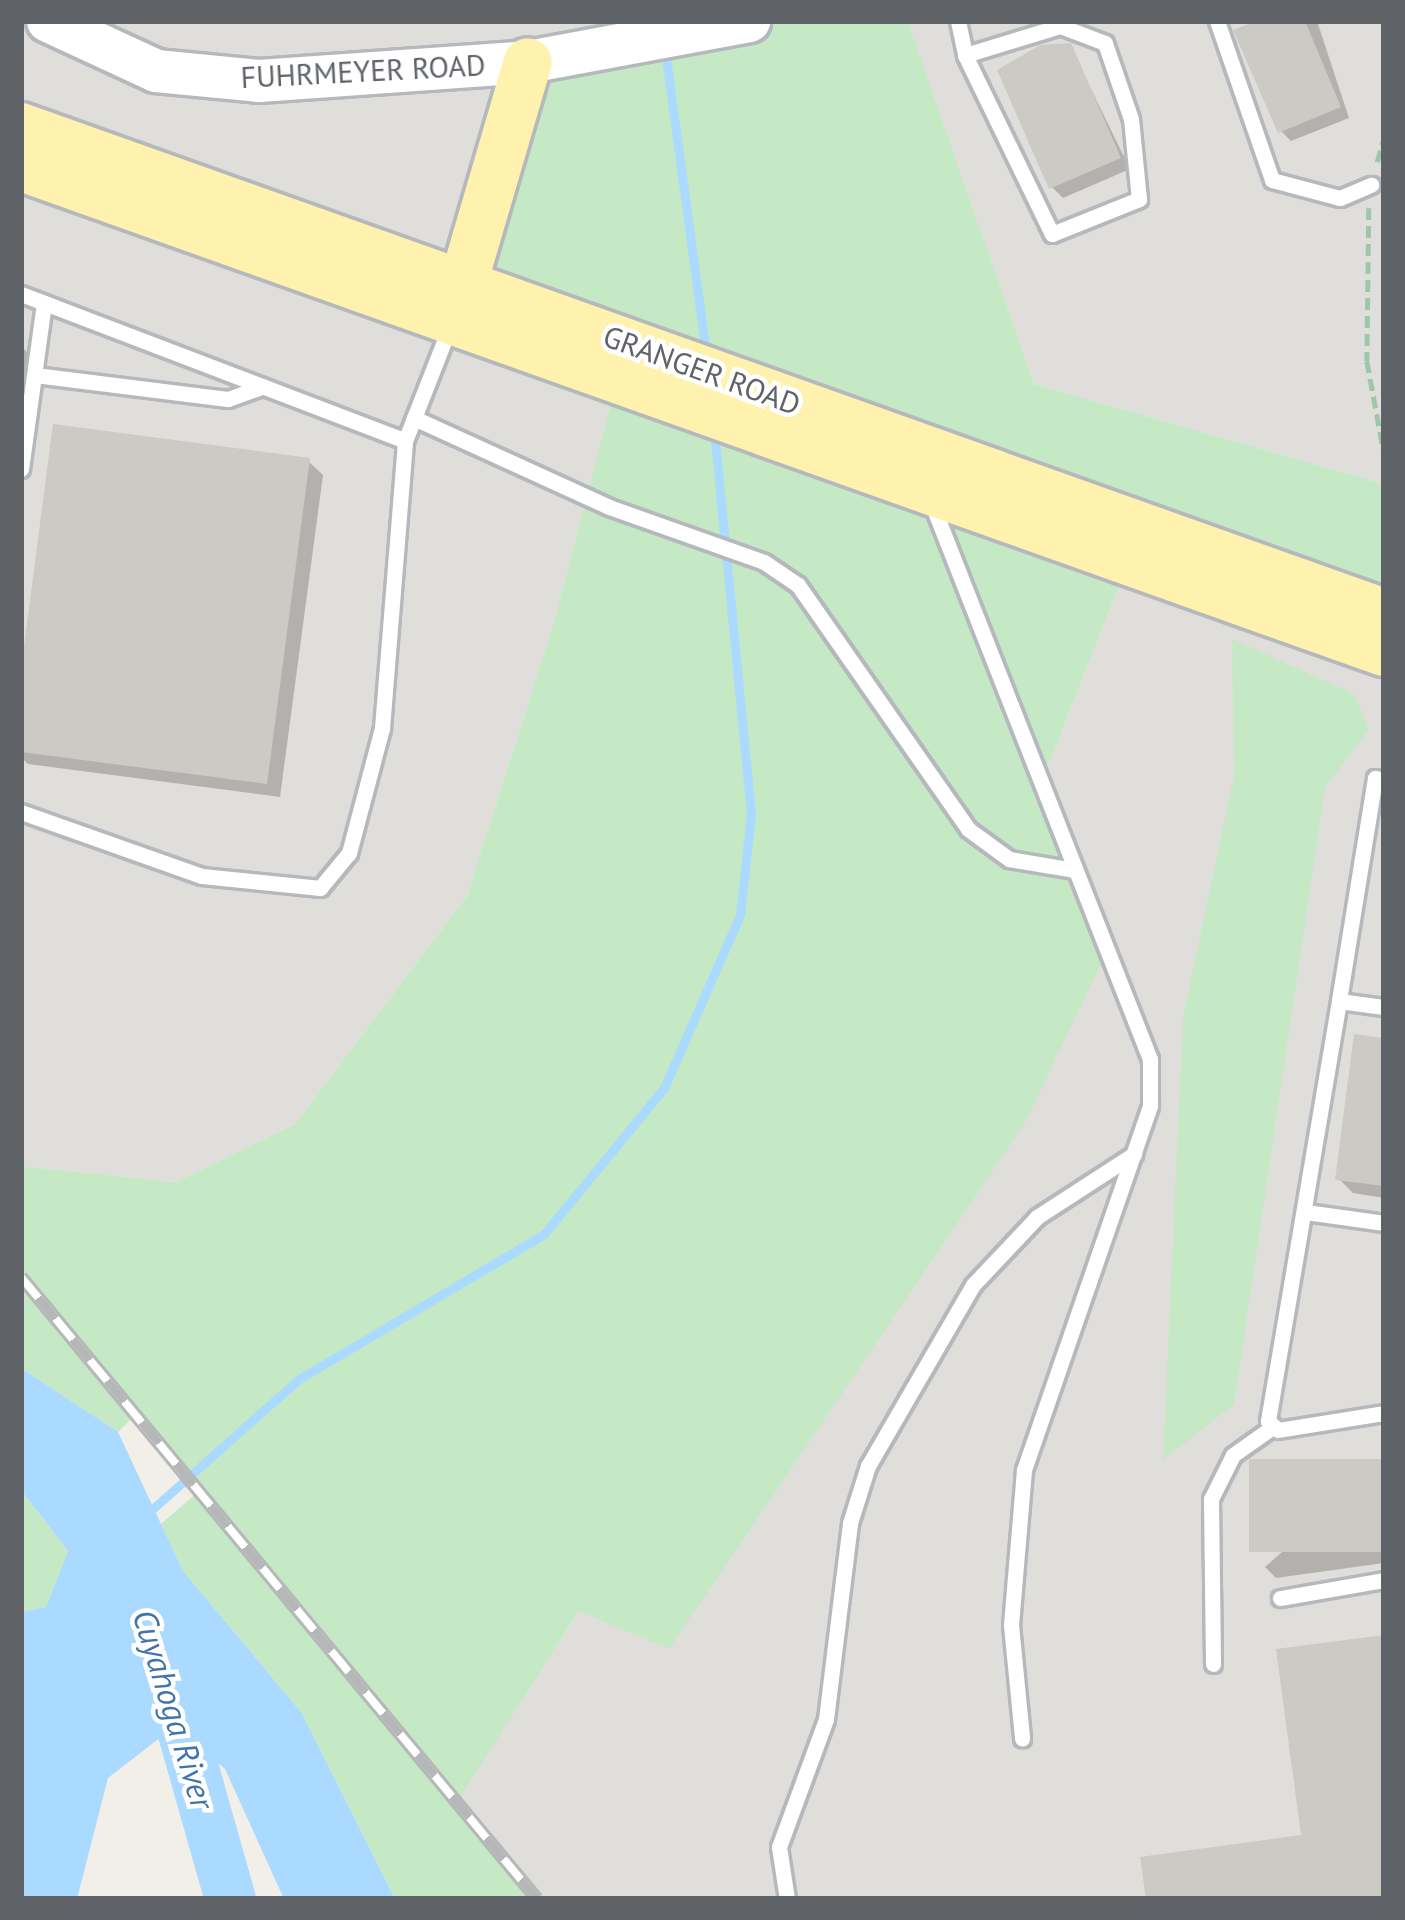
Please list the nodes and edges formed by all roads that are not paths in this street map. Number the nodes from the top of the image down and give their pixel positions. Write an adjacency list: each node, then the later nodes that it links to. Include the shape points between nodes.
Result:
1 (48, 21): 6 (street, FUHRMEYER ROAD, via 156,71 259,81)
2 (749, 21): 6 (street, FUHRMEYER ROAD)
3 (958, 21): 5 (lane)
4 (1216, 21): 9 (lane, via 1272,180 1340,198)
5 (965, 55): 5 (lane, via 1052,234 1139,199 1131,119 1105,43 1060,26)
6 (528, 62): 11 (main road)
7 (21, 127): 11 (main road, GRANGER ROAD)
8 (21, 167): 11 (main road, GRANGER ROAD)
9 (1371, 185)
10 (21, 294): 12 (lane)
11 (459, 301): 15 (lane); 16 (main road, GRANGER ROAD)
12 (44, 303): 13 (lane); 14 (lane)
13 (35, 375): 14 (lane, via 228,399); 18 (lane)
14 (263, 386): 17 (lane)
15 (414, 418): 17 (lane); 24 (lane, via 764,562 798,585 968,829 1009,860)
16 (802, 425): 19 (main road, GRANGER ROAD); 20 (main road, GRANGER ROAD)
17 (404, 441): 23 (lane, via 382,728 349,853 320,888 202,876)
18 (21, 469)
19 (928, 489): 21 (main road, GRANGER ROAD); 24 (lane)
20 (1384, 613)
21 (1384, 652)
22 (1384, 781): 25 (lane, via 1375,778)
23 (21, 812)
24 (1075, 870): 27 (lane, via 1150,1059 1150,1106)
25 (1339, 1001): 26 (lane); 28 (lane)
26 (1384, 1006)
27 (1134, 1154): 35 (lane, via 1024,1470 1011,1625); 36 (lane, via 1037,1217 973,1285 868,1466 850,1522 826,1719 778,1846)
28 (1306, 1213): 29 (lane); 31 (lane)
29 (1384, 1223)
30 (1384, 1413): 31 (lane)
31 (1271, 1428): 34 (lane, via 1233,1455 1210,1499)
32 (1384, 1580): 33 (lane)
33 (1280, 1598)
34 (1213, 1664)
35 (1022, 1738)
36 (787, 1899)

